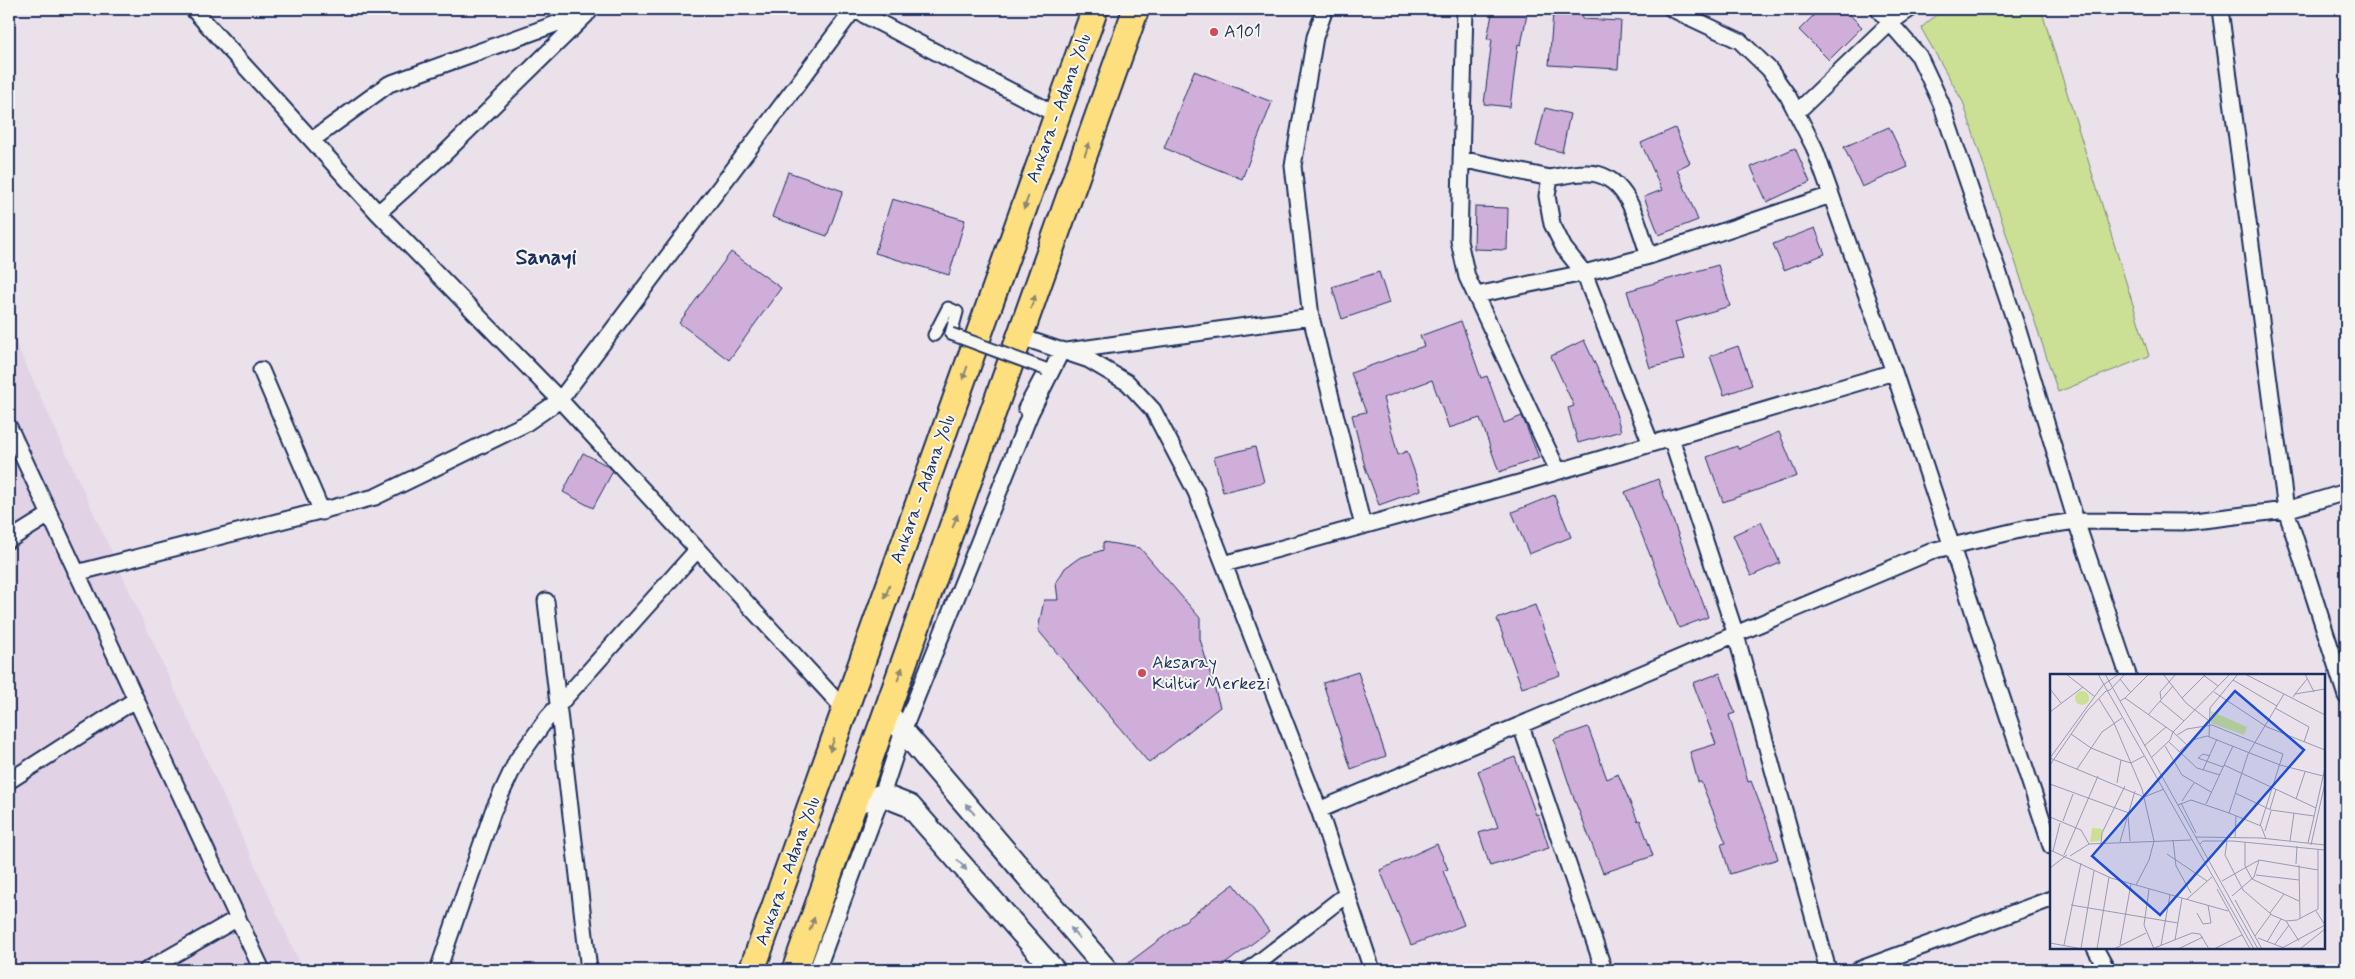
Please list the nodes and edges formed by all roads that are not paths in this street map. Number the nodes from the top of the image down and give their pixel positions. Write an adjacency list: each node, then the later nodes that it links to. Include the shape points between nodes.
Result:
1 (193, 9): 15 (street)
2 (853, 9): 14 (street); 29 (street)
3 (1095, 9): 14 (highway, Ankara - Adana Yolu)
4 (1136, 9): 25 (highway, one-way to 4)
5 (1325, 9): 23 (street, via 1315,37 1293,166)
6 (1465, 9): 16 (street)
7 (1672, 9): 13 (street, via 1740,41 1769,69)
8 (1878, 9): 12 (street)
9 (1910, 9): 12 (street)
10 (2220, 9): 36 (street)
11 (592, 10): 15 (street, via 389,84); 19 (street, via 442,156)
12 (1891, 22): 13 (street); 39 (street, via 1919,56 1941,103 2017,327)
13 (1796, 112): 18 (street, via 1814,147)
14 (1057, 115): 52 (highway, Ankara - Adana Yolu, one-way to 52)
15 (312, 140): 19 (street)
16 (1461, 159): 17 (street); 22 (street, via 1459,241)
17 (1550, 178): 20 (street, via 1586,173 1604,176 1617,185 1631,204); 21 (street, via 1547,196 1552,224 1564,248)
18 (1831, 195): 20 (street); 28 (street)
19 (378, 213): 29 (street)
20 (1649, 256): 21 (street)
21 (1584, 273): 22 (street); 33 (street)
22 (1476, 295): 34 (street)
23 (1312, 318): 26 (street); 40 (street)
24 (934, 336): 30 (street, bridge, via 948,308 957,312 951,334 1045,369 1024,408)
25 (1021, 337): 26 (street); 53 (highway, one-way to 25)
26 (1063, 350): 30 (street); 44 (street, via 1089,360 1128,383 1153,410 1196,492)
27 (261, 370): 37 (street)
28 (1894, 372): 32 (street); 42 (street)
29 (560, 400): 37 (street, via 525,424 375,497); 43 (street)
30 (1030, 414): 55 (street)
31 (9, 427): 38 (street)
32 (1671, 438): 33 (street); 47 (street)
33 (1651, 444): 34 (street)
34 (1558, 471): 40 (street)
35 (2346, 492): 36 (street)
36 (2286, 510): 39 (street, via 2186,522); 49 (street)
37 (322, 512): 45 (street)
38 (49, 515): 41 (street); 45 (street)
39 (2076, 521): 42 (street, via 2028,528); 48 (street)
40 (1363, 526): 44 (street)
41 (9, 540)
42 (1951, 547): 47 (street, via 1936,550); 60 (street)
43 (697, 550): 51 (street); 52 (street)
44 (1224, 564): 59 (street)
45 (76, 573): 50 (street)
46 (546, 601): 51 (street)
47 (1736, 635): 54 (street); 77 (street)
48 (2128, 674)
49 (2346, 696)
50 (135, 700): 56 (street); 63 (street)
51 (558, 706): 67 (street, via 517,760 493,811); 68 (street)
52 (845, 710): 69 (highway, Ankara - Adana Yolu, one-way to 69)
53 (887, 712): 55 (main road); 58 (highway)
54 (1521, 726): 59 (street); 76 (street)
55 (903, 731): 57 (street); 73 (main road, one-way to 55)
56 (9, 780)
57 (882, 795): 58 (main road); 71 (street); 72 (main road, one-way to 72, via 910,806)
58 (856, 803): 70 (highway, one-way to 58)
59 (1319, 810): 61 (street)
60 (2050, 843)
61 (1347, 894): 74 (street); 75 (street)
62 (2050, 899): 78 (street)
63 (238, 918): 65 (street); 66 (street)
64 (2096, 949): 79 (street)
65 (146, 970)
66 (262, 970)
67 (438, 970)
68 (589, 970)
69 (752, 970)
70 (795, 970)
71 (817, 970)
72 (1054, 970)
73 (1107, 970)
74 (1249, 970)
75 (1372, 970)
76 (1604, 970)
77 (1828, 970)
78 (1858, 970)
79 (2107, 970)

